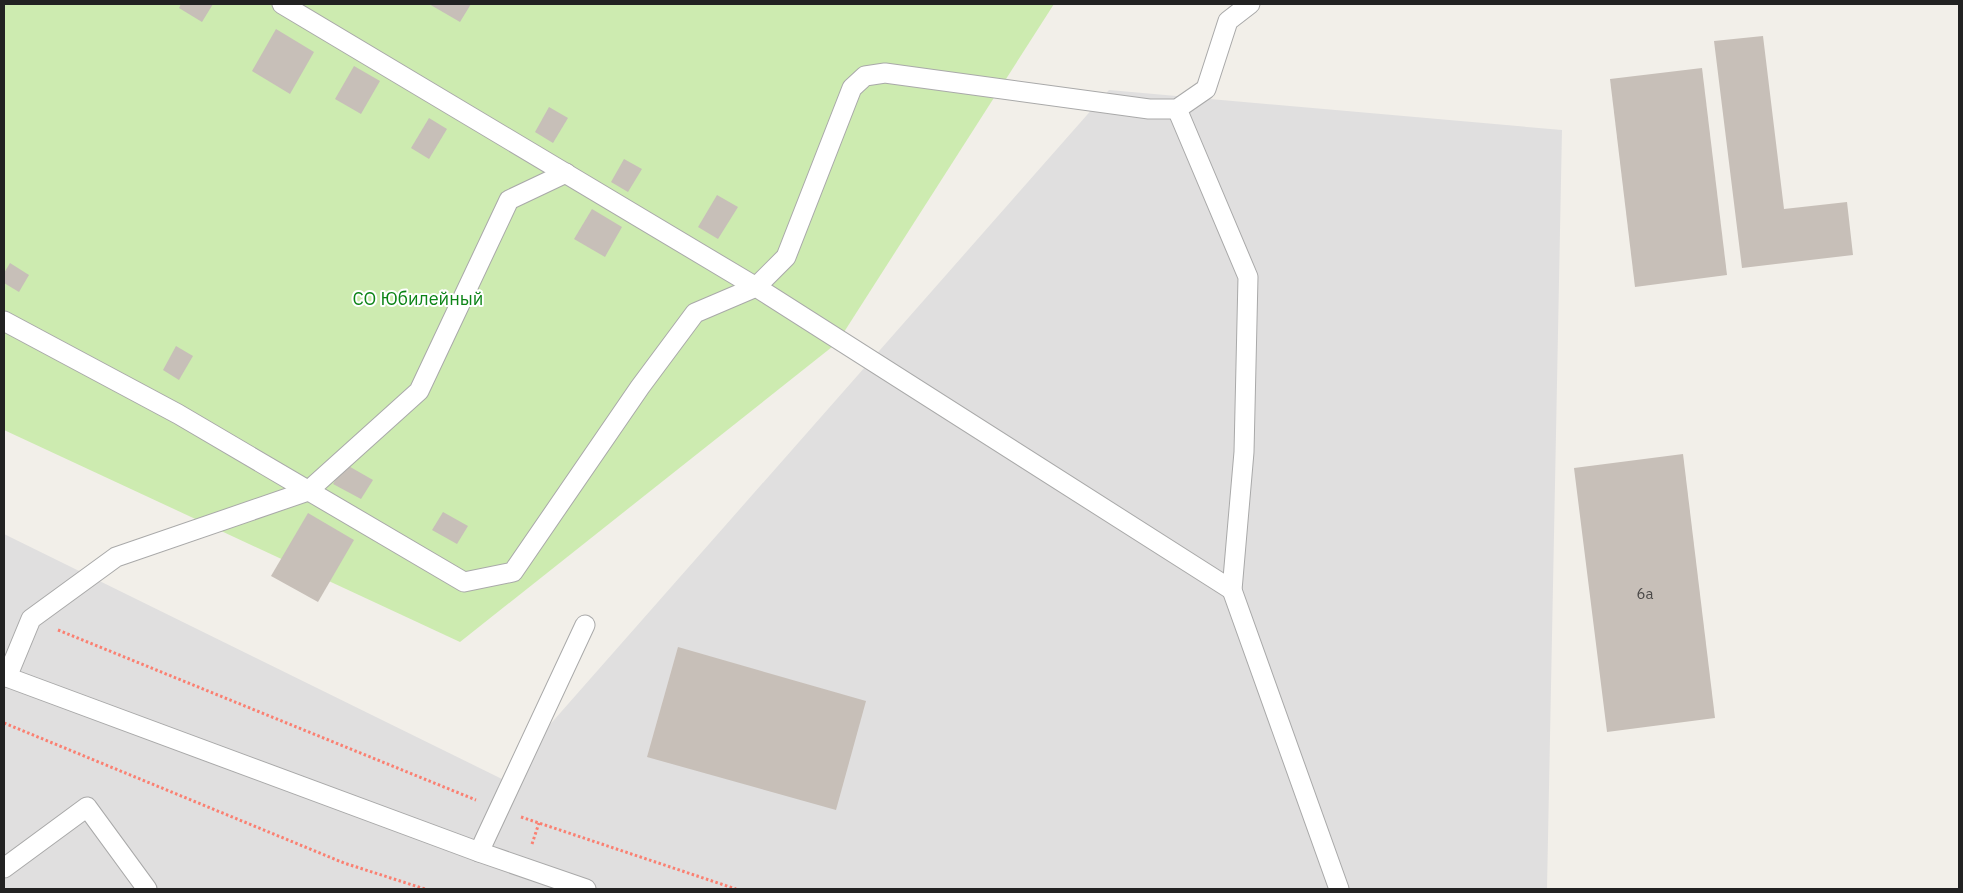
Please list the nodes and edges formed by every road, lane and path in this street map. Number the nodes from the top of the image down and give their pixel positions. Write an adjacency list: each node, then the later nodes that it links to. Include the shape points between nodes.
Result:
1 (282, 4): 4 (lane)
2 (1250, 4): 3 (lane, via 1228,21 1206,89)
3 (1176, 110): 5 (lane, via 885,73 865,76 852,88 786,257); 8 (lane, via 1248,277 1244,452)
4 (566, 173): 5 (lane); 7 (lane, via 509,200 419,390)
5 (756, 287): 7 (lane, via 695,313 513,572 464,582); 8 (lane)
6 (4, 322): 7 (lane, via 178,414)
7 (308, 491): 9 (lane, via 116,557)
8 (1232, 590): 20 (lane)
9 (31, 619): 11 (lane); 13 (path)
10 (585, 625): 13 (lane)
11 (5, 676): 14 (lane)
12 (4, 723): 17 (path, via 344,863)
13 (498, 810): 14 (lane); 19 (path)
14 (478, 852): 18 (lane)
15 (4, 868): 16 (lane, via 87,807)
16 (147, 889)
17 (425, 889)
18 (586, 889)
19 (736, 889)
20 (1339, 889)

